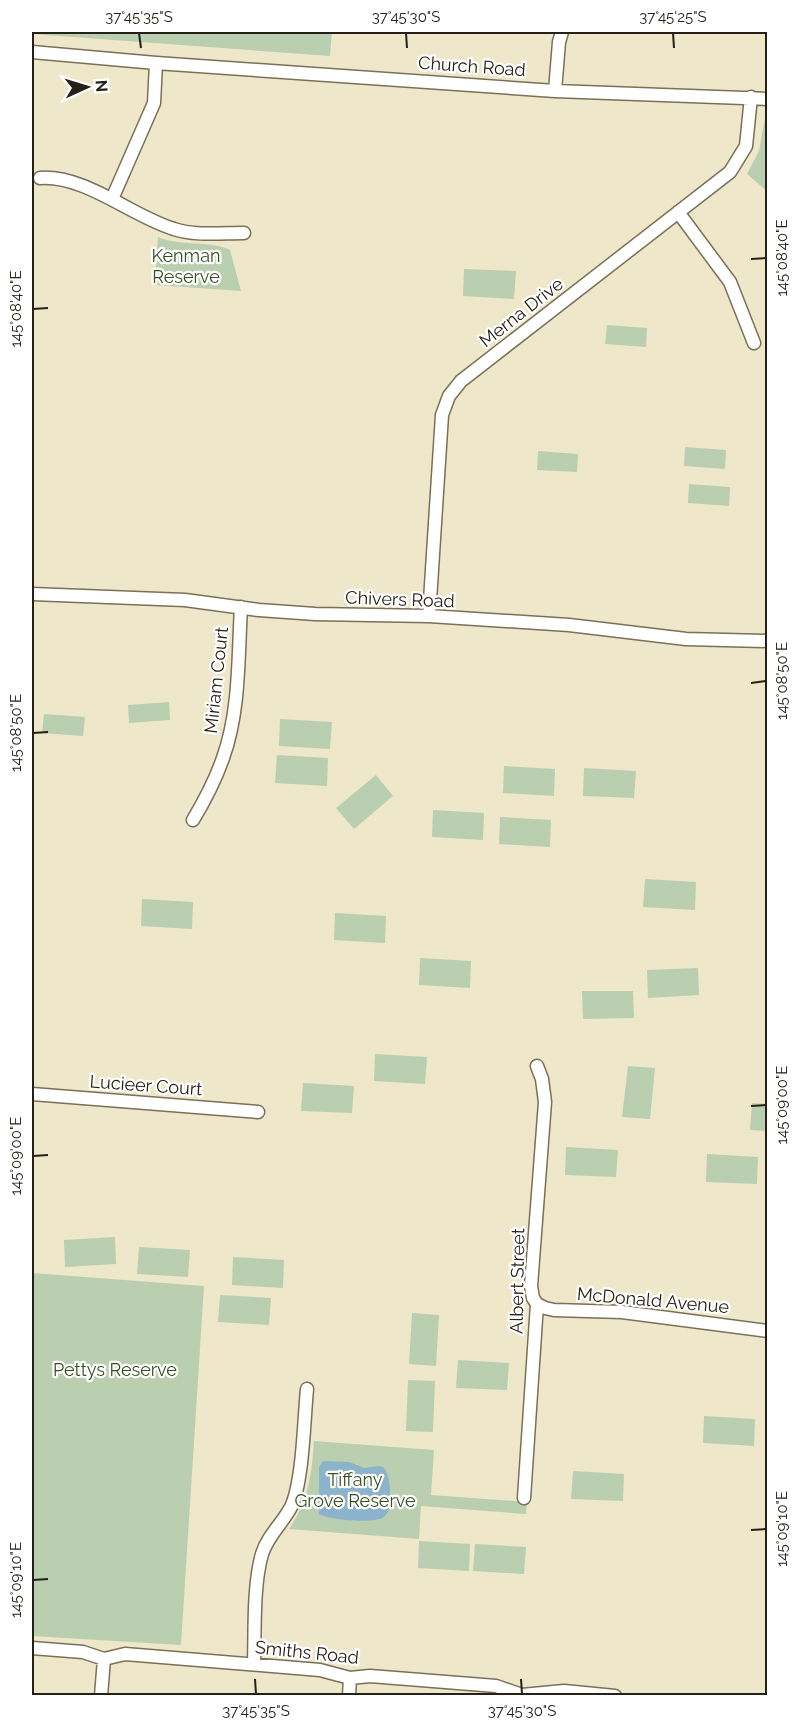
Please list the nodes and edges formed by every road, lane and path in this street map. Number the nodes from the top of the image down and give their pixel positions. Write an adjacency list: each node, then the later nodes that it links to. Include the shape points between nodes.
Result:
1 (562, 32): 4 (street)
2 (32, 52): 3 (street, Church Road)
3 (156, 63): 4 (street, Church Road); 8 (street, via 154,103)
4 (555, 91): 5 (street, Church Road)
5 (751, 97): 6 (street, Church Road); 9 (street, Merna Drive, via 746,146 730,172)
6 (768, 99)
7 (40, 178): 8 (street, via 52,177)
8 (112, 199): 10 (street, via 176,230)
9 (678, 212): 11 (street, via 730,282); 14 (street, Merna Drive, via 461,381 449,396 442,415)
10 (244, 233)
11 (754, 343)
12 (32, 594): 13 (street, Chivers Road, via 185,600)
13 (241, 607): 14 (street, Chivers Road, via 315,614); 16 (street, Miriam Court, via 234,711 224,756 210,793)
14 (429, 616): 15 (street, Chivers Road, via 569,625 677,639)
15 (768, 641)
16 (193, 820)
17 (537, 1066): 20 (street, Albert Street, via 545,1102 531,1286)
18 (32, 1094): 19 (street, Lucieer Court)
19 (258, 1112)
20 (537, 1304): 21 (street, McDonald Avenue, via 554,1310 622,1312); 23 (street, Albert Street)
21 (768, 1331)
22 (307, 1389): 26 (street, via 298,1483 291,1507 271,1534 258,1572)
23 (524, 1498)
24 (32, 1647): 25 (street, Smiths Road, via 83,1652)
25 (104, 1659): 26 (street, Smiths Road, via 125,1654); 28 (street)
26 (254, 1664): 27 (street, Smiths Road, via 320,1670)
27 (350, 1678): 29 (street); 30 (street, Smiths Road, via 370,1676 496,1686)
28 (101, 1695)
29 (349, 1695)
30 (522, 1695): 31 (street, Smiths Road, via 564,1691)
31 (615, 1695)

